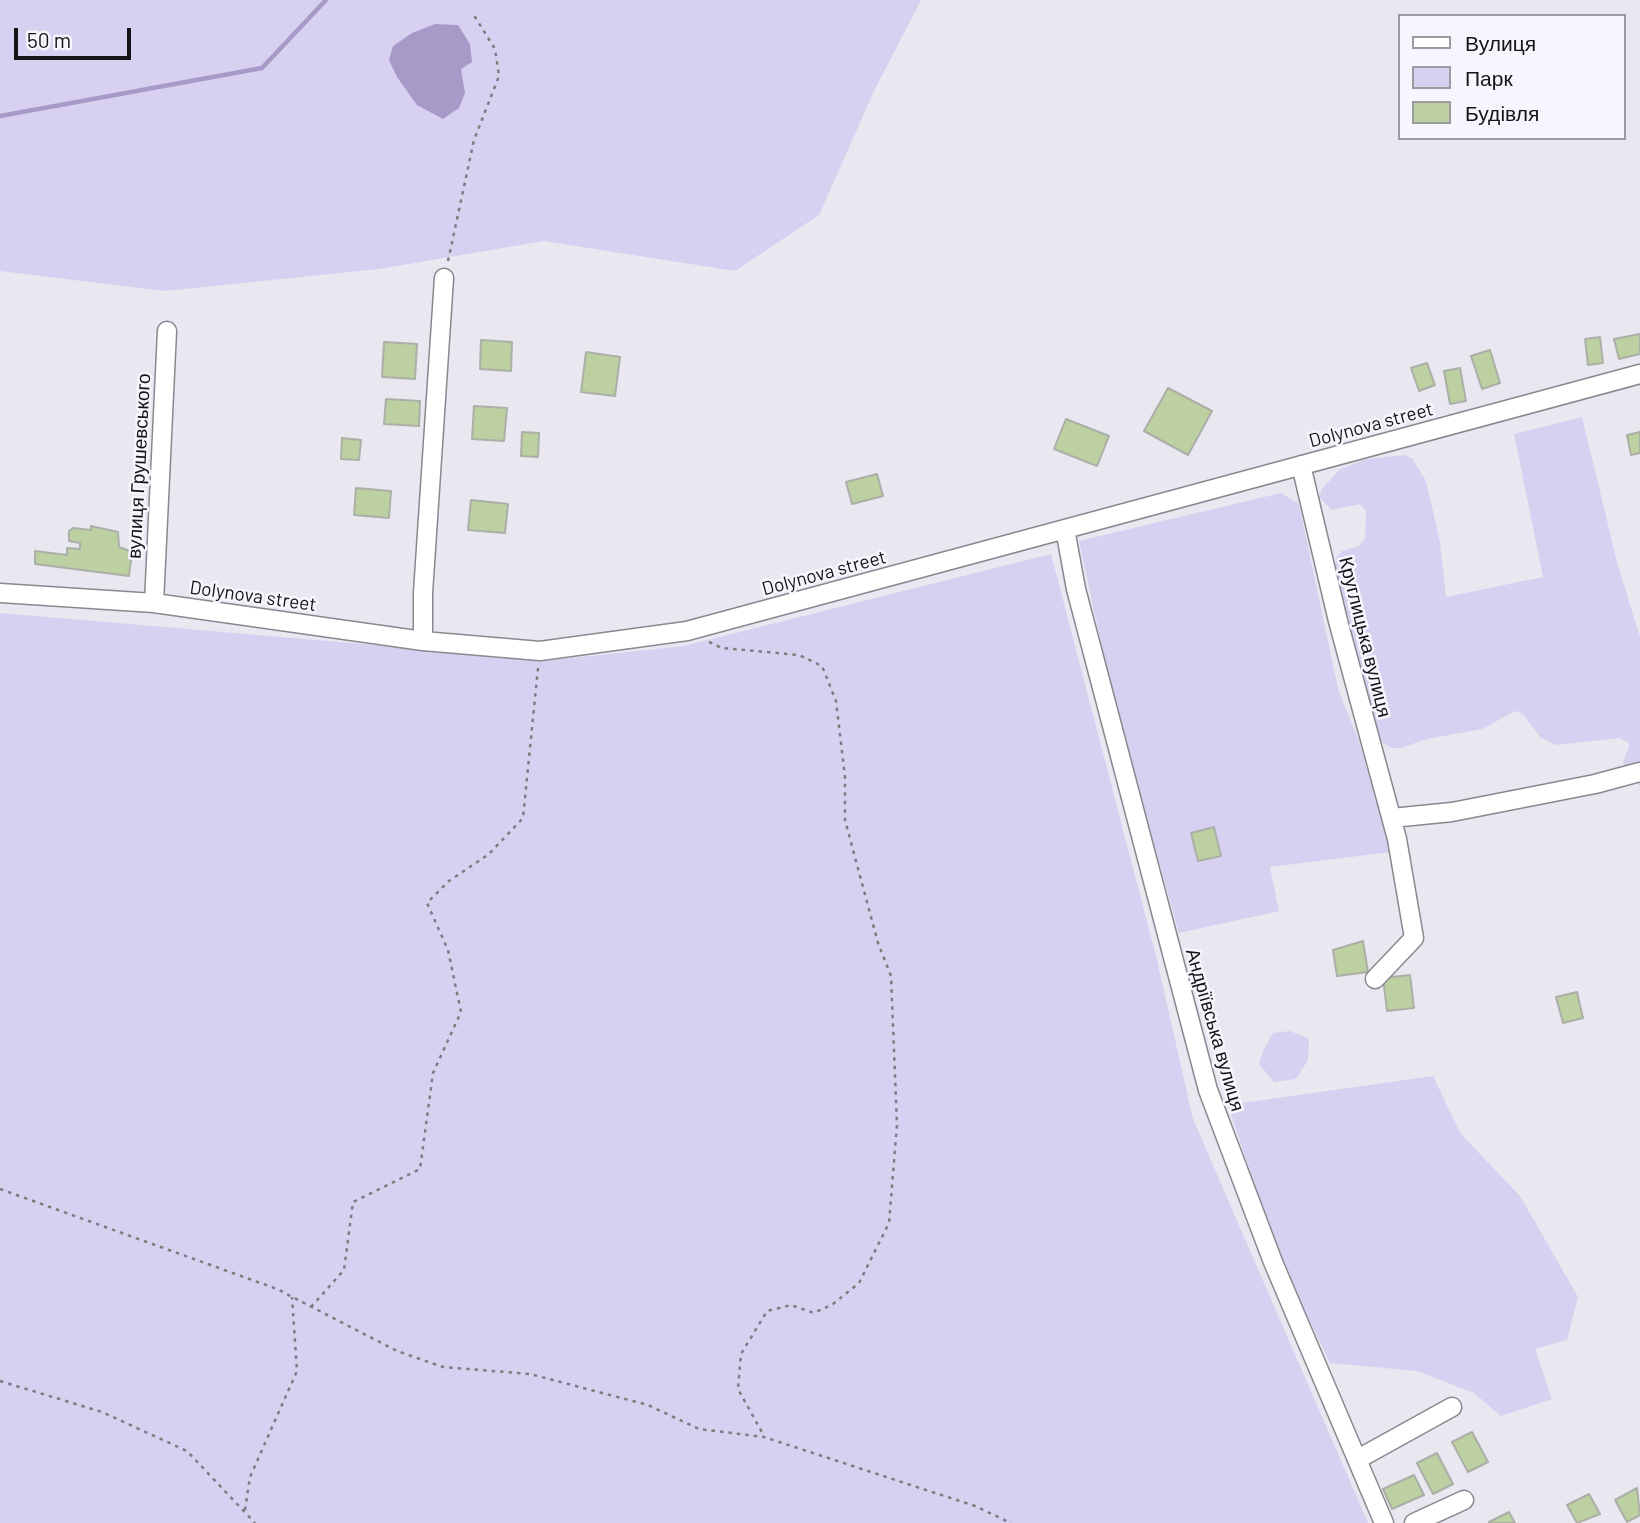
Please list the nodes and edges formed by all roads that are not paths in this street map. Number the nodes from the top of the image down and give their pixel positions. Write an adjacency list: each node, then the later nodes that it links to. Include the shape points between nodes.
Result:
1 (444, 278): 8 (street, via 423,593)
2 (167, 331): 7 (street, вулиця Грушевського)
3 (1640, 374): 4 (street, Dolynova street)
4 (1301, 465): 5 (street, Dolynova street); 10 (street, Круглицька вулиця)
5 (1065, 529): 8 (street, Dolynova street, via 687,631 540,651); 13 (street, Андріївська вулиця, via 1076,589 1208,1090 1273,1262)
6 (0, 593): 7 (street, Dolynova street)
7 (153, 603): 8 (street, Dolynova street)
8 (424, 641)
9 (1640, 772): 10 (street, via 1452,812)
10 (1392, 818): 11 (street, Круглицька вулиця, via 1414,938)
11 (1375, 979)
12 (1452, 1407): 13 (street)
13 (1358, 1459): 15 (street, Андріївська вулиця)
14 (1464, 1500): 16 (street)
15 (1384, 1523)
16 (1414, 1523)

